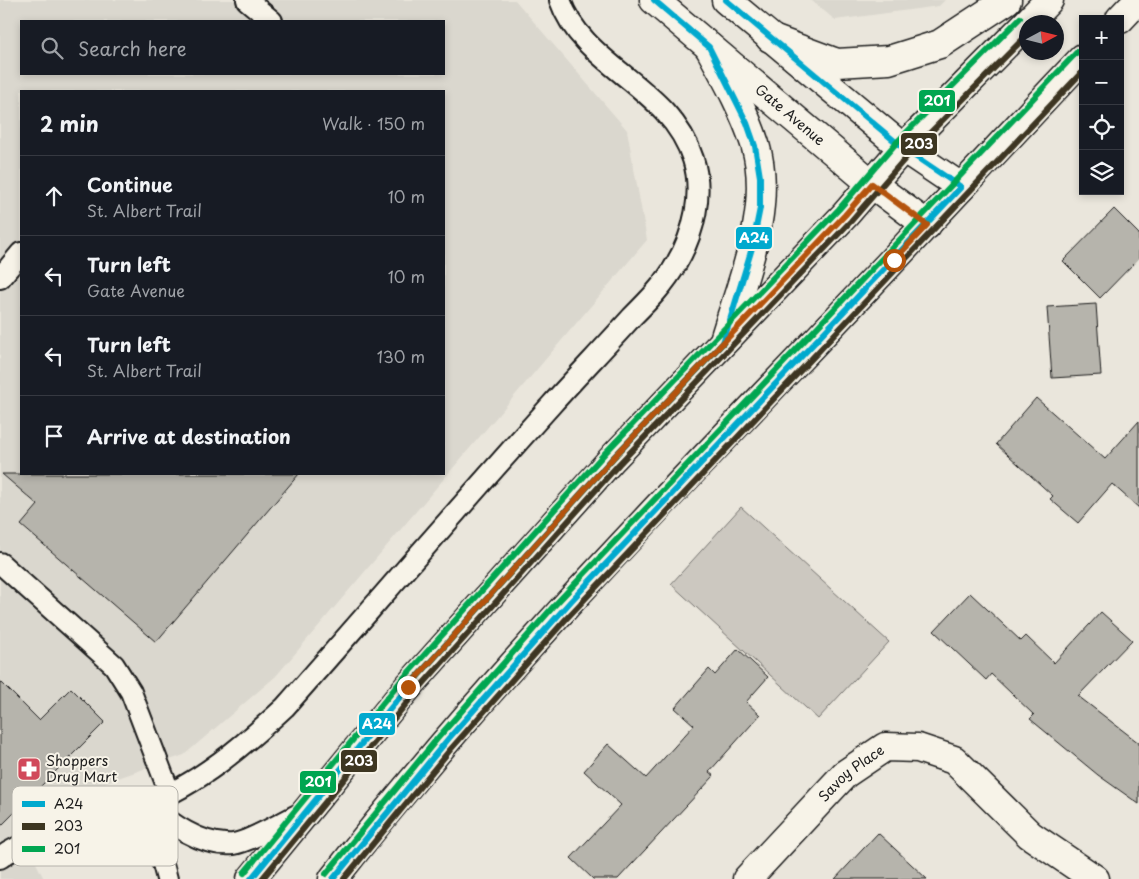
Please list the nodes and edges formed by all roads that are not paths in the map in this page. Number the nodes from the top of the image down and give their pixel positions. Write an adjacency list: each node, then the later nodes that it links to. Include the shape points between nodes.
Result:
1 (247, 0): 10 (lane)
2 (560, 0): 24 (lane, via 580,36 670,115 694,160 696,208 686,245 676,266 660,288 552,404 285,707 226,756)
3 (654, 0): 13 (main road, Gate Avenue)
4 (726, 0): 12 (main road)
5 (1007, 0): 12 (main road, via 940,44 888,60 837,62)
6 (1049, 0): 8 (main road)
7 (1138, 0): 9 (main road)
8 (1035, 15)
9 (1124, 15)
10 (271, 20)
11 (1019, 31): 15 (main road)
12 (770, 38): 15 (main road)
13 (709, 47): 16 (main road, Gate Avenue); 21 (main road, via 748,123 756,146 760,177 760,208 752,248)
14 (1081, 60): 17 (main road)
15 (903, 148): 16 (main road); 17 (main road)
16 (872, 184): 18 (main road, Gate Avenue); 21 (main road)
17 (960, 187): 18 (main road)
18 (927, 225): 32 (main road, via 647,518 460,725)
19 (20, 254): 20 (lane)
20 (0, 278)
21 (723, 342): 25 (main road, via 613,458 408,687)
22 (0, 563): 23 (lane, via 114,665 131,692)
23 (167, 786)
24 (178, 789)
25 (305, 811): 26 (lane, via 233,844 211,841); 31 (main road)
26 (178, 828)
27 (12, 852): 28 (lane)
28 (0, 858)
29 (163, 866): 30 (lane)
30 (167, 879)
31 (252, 879)
32 (333, 879)
33 (747, 879): 34 (main road, Savoy Place, via 845,774 885,747 918,748 954,760 1030,835)
34 (1095, 879)

